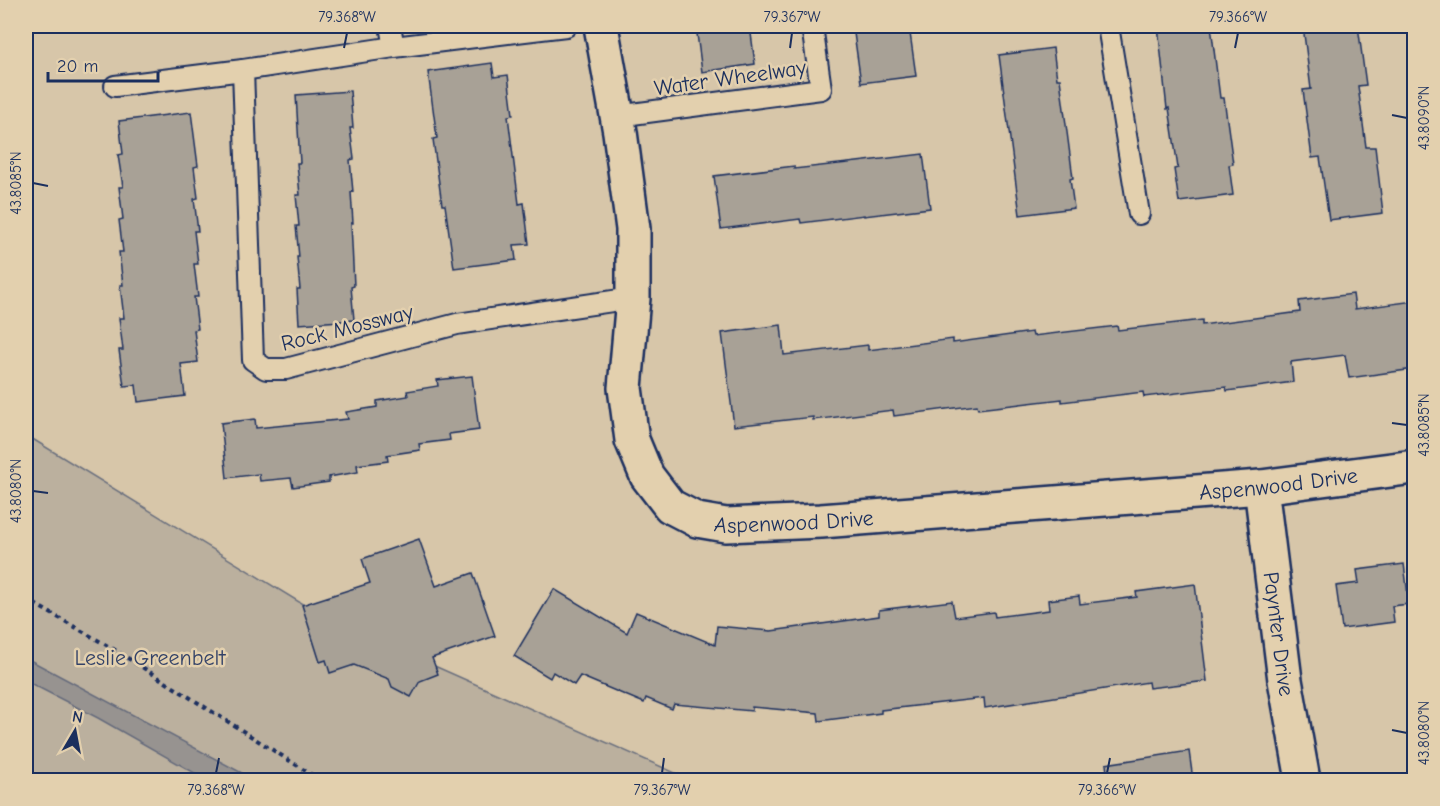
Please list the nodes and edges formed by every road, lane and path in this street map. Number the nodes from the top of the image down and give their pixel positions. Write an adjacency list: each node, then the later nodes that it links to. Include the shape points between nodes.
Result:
1 (390, 26): 6 (lane)
2 (566, 26): 6 (lane)
3 (601, 26): 9 (street, Aspenwood Drive)
4 (812, 26): 9 (lane, Water Wheelway, via 821,89)
5 (1108, 26): 10 (lane)
6 (394, 47): 7 (lane)
7 (243, 70): 8 (lane); 11 (lane, Rock Mossway, via 253,360 266,369 286,369 457,324)
8 (115, 86)
9 (617, 116): 11 (street, Aspenwood Drive, via 633,229)
10 (1140, 214)
11 (633, 298): 13 (street, Aspenwood Drive, via 625,388 632,440 647,476 670,506 697,520 726,525 822,522)
12 (1414, 467): 13 (street, Aspenwood Drive)
13 (1261, 487): 16 (street, Paynter Drive, via 1285,680)
14 (26, 599): 15 (path, via 115,650)
15 (320, 780)
16 (1303, 780)

